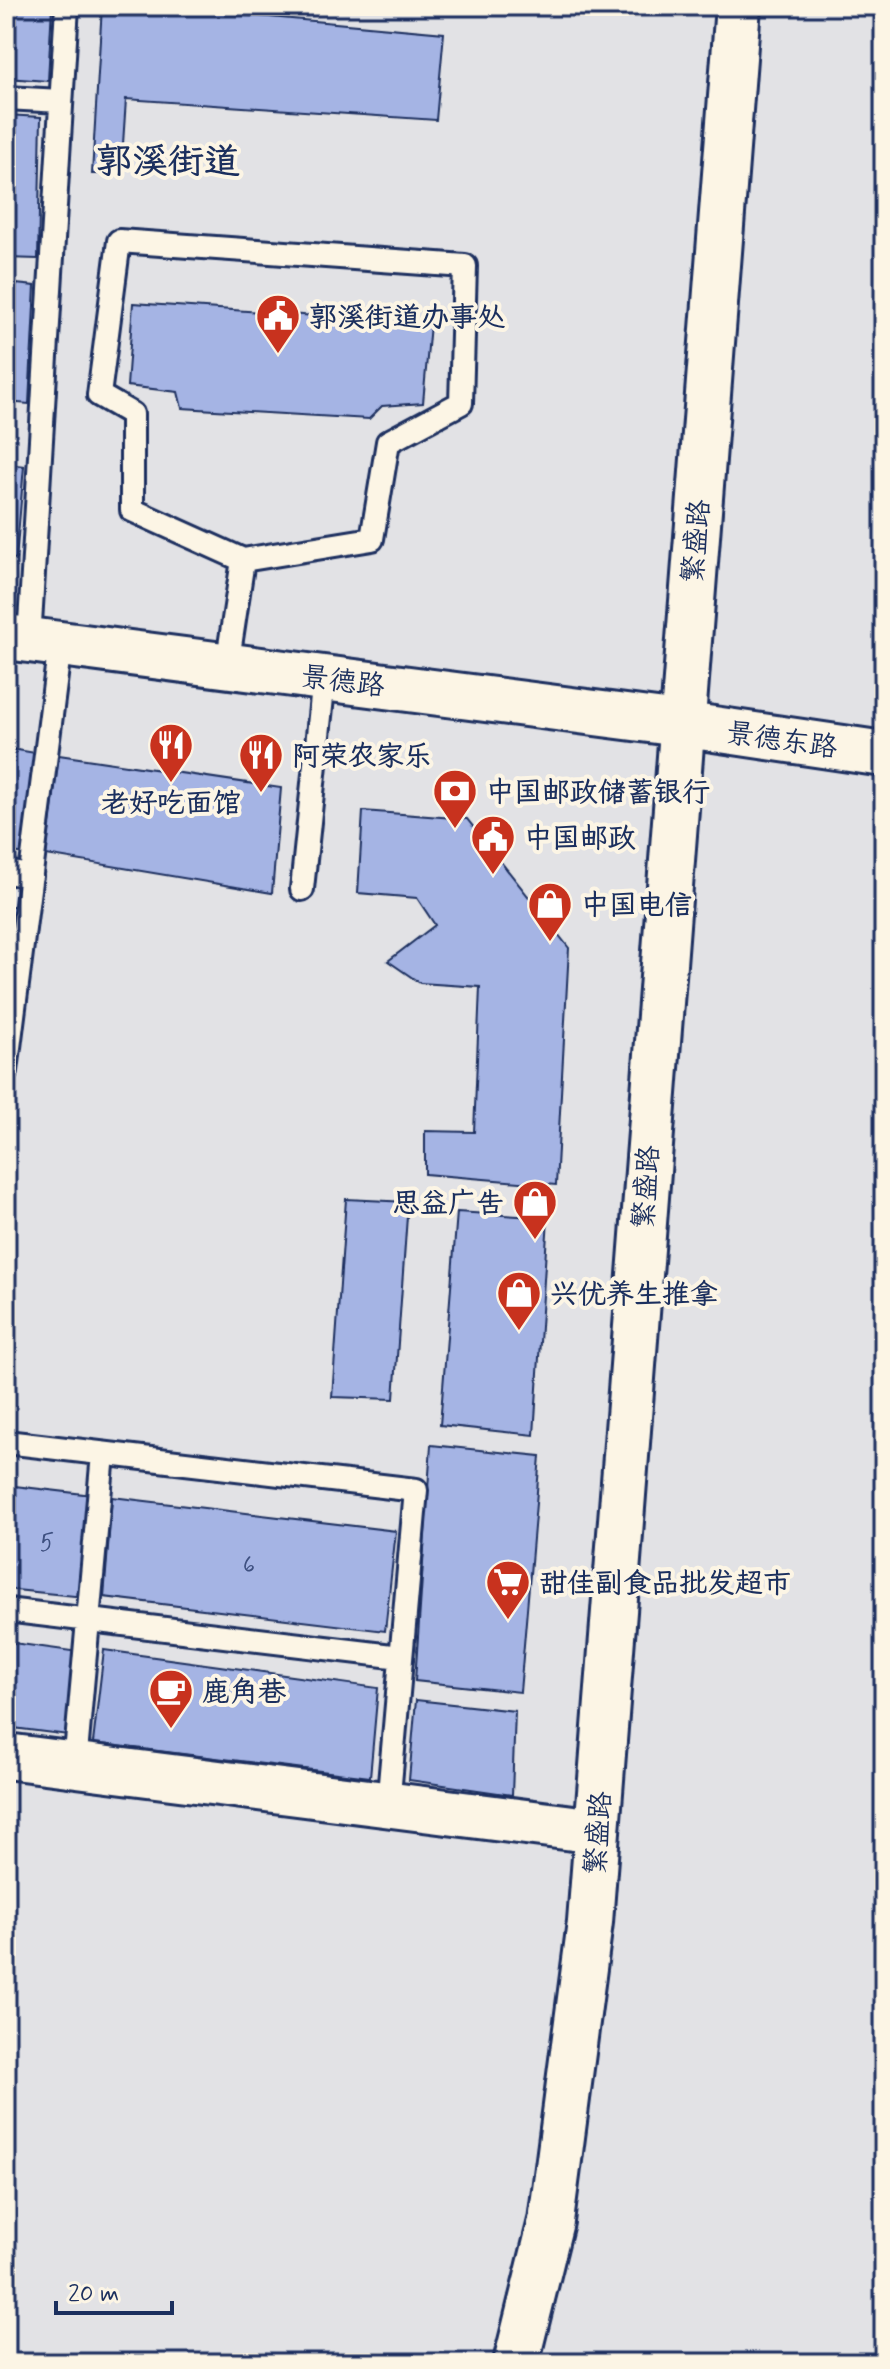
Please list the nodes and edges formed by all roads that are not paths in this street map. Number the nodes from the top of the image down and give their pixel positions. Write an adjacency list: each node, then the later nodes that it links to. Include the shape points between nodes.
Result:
1 (67, 6): 4 (lane)
2 (738, 6): 9 (main road, 繁盛路)
3 (6, 98): 4 (lane)
4 (61, 101): 6 (lane)
5 (243, 560): 5 (lane, via 372,539 388,442 461,403 465,266 119,241 99,395 132,414 132,510); 7 (lane)
6 (32, 640): 7 (main road, 景德路); 12 (lane)
7 (227, 666): 8 (main road, 景德路)
8 (324, 678): 9 (main road, 景德路); 13 (lane)
9 (680, 724): 10 (main road, 景德东路); 24 (main road, 繁盛路)
10 (884, 754)
11 (6, 872): 12 (lane)
12 (31, 876): 14 (lane)
13 (302, 889)
14 (9, 1029): 15 (lane)
15 (6, 1071)
16 (6, 1442): 17 (lane)
17 (103, 1454): 19 (lane); 20 (lane, via 416,1490)
18 (6, 1610): 19 (lane)
19 (88, 1619): 20 (lane); 22 (lane)
20 (401, 1657): 23 (lane)
21 (6, 1756): 22 (main road)
22 (75, 1765): 23 (main road)
23 (388, 1806): 24 (main road)
24 (597, 1831): 25 (main road, 繁盛路, via 551,2221)
25 (516, 2363)

